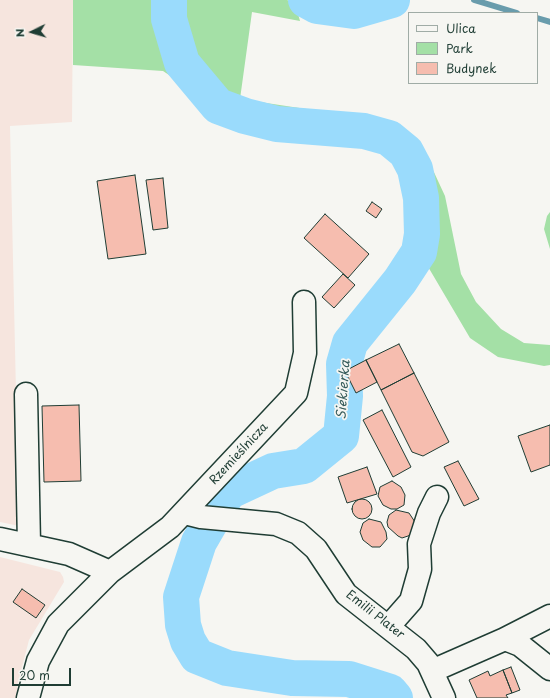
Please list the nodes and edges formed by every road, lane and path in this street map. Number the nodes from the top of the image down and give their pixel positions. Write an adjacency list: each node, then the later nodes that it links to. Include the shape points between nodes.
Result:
1 (304, 302): 4 (street, Rzemieślnicza, via 305,353 296,393)
2 (26, 394): 6 (street)
3 (437, 497): 9 (street, via 419,544 420,569 411,601)
4 (193, 515): 7 (street, Rzemieślnicza, via 170,527); 9 (street, Emilii Plater, via 276,524 298,533 316,549 346,594)
5 (0, 539): 6 (street)
6 (29, 544): 7 (street, via 69,554)
7 (110, 572): 13 (street, Rzemieślnicza, via 58,624 38,661)
8 (550, 616): 10 (street)
9 (388, 626): 12 (street, Emilii Plater, via 416,649)
10 (505, 639): 11 (street, via 520,645); 12 (street)
11 (550, 669)
12 (432, 671): 14 (street, Emilii Plater)
13 (28, 698)
14 (444, 698)

